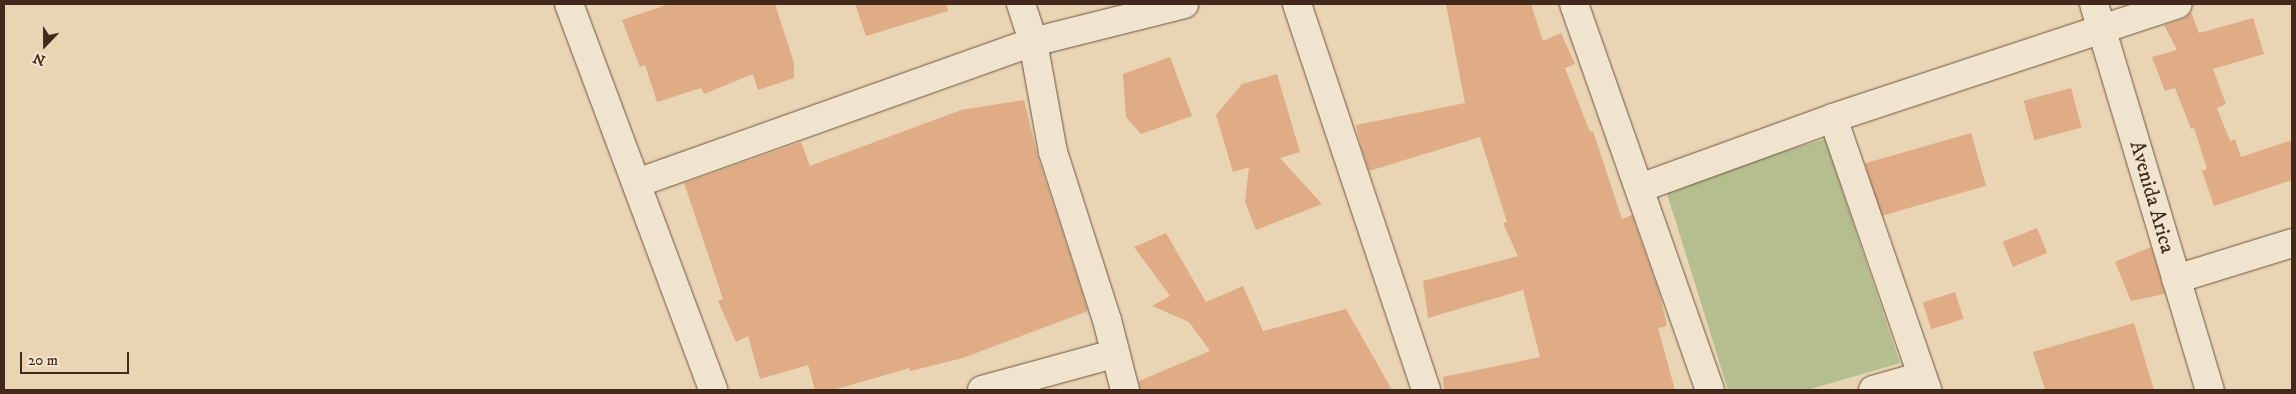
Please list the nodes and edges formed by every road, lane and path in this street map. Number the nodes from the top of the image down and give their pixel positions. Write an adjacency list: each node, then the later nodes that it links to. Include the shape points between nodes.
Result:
1 (569, 4): 10 (street)
2 (1021, 4): 8 (street)
3 (1184, 4): 8 (street)
4 (1297, 4): 20 (street)
5 (1574, 4): 11 (street)
6 (2178, 4): 7 (street)
7 (2099, 15): 9 (street); 13 (street, Avenida Arica)
8 (1033, 42): 10 (street); 14 (street, via 1053,152 1107,320)
9 (1833, 118): 11 (street); 15 (street)
10 (637, 183): 17 (street)
11 (1640, 188): 21 (street)
12 (2292, 243): 13 (street)
13 (2176, 279): 23 (street, Avenida Arica)
14 (1114, 354): 16 (street); 19 (street)
15 (1924, 383): 22 (street)
16 (1010, 386): 18 (street)
17 (713, 390)
18 (982, 390)
19 (1124, 390)
20 (1426, 390)
21 (1710, 390)
22 (1873, 390)
23 (2210, 390)

